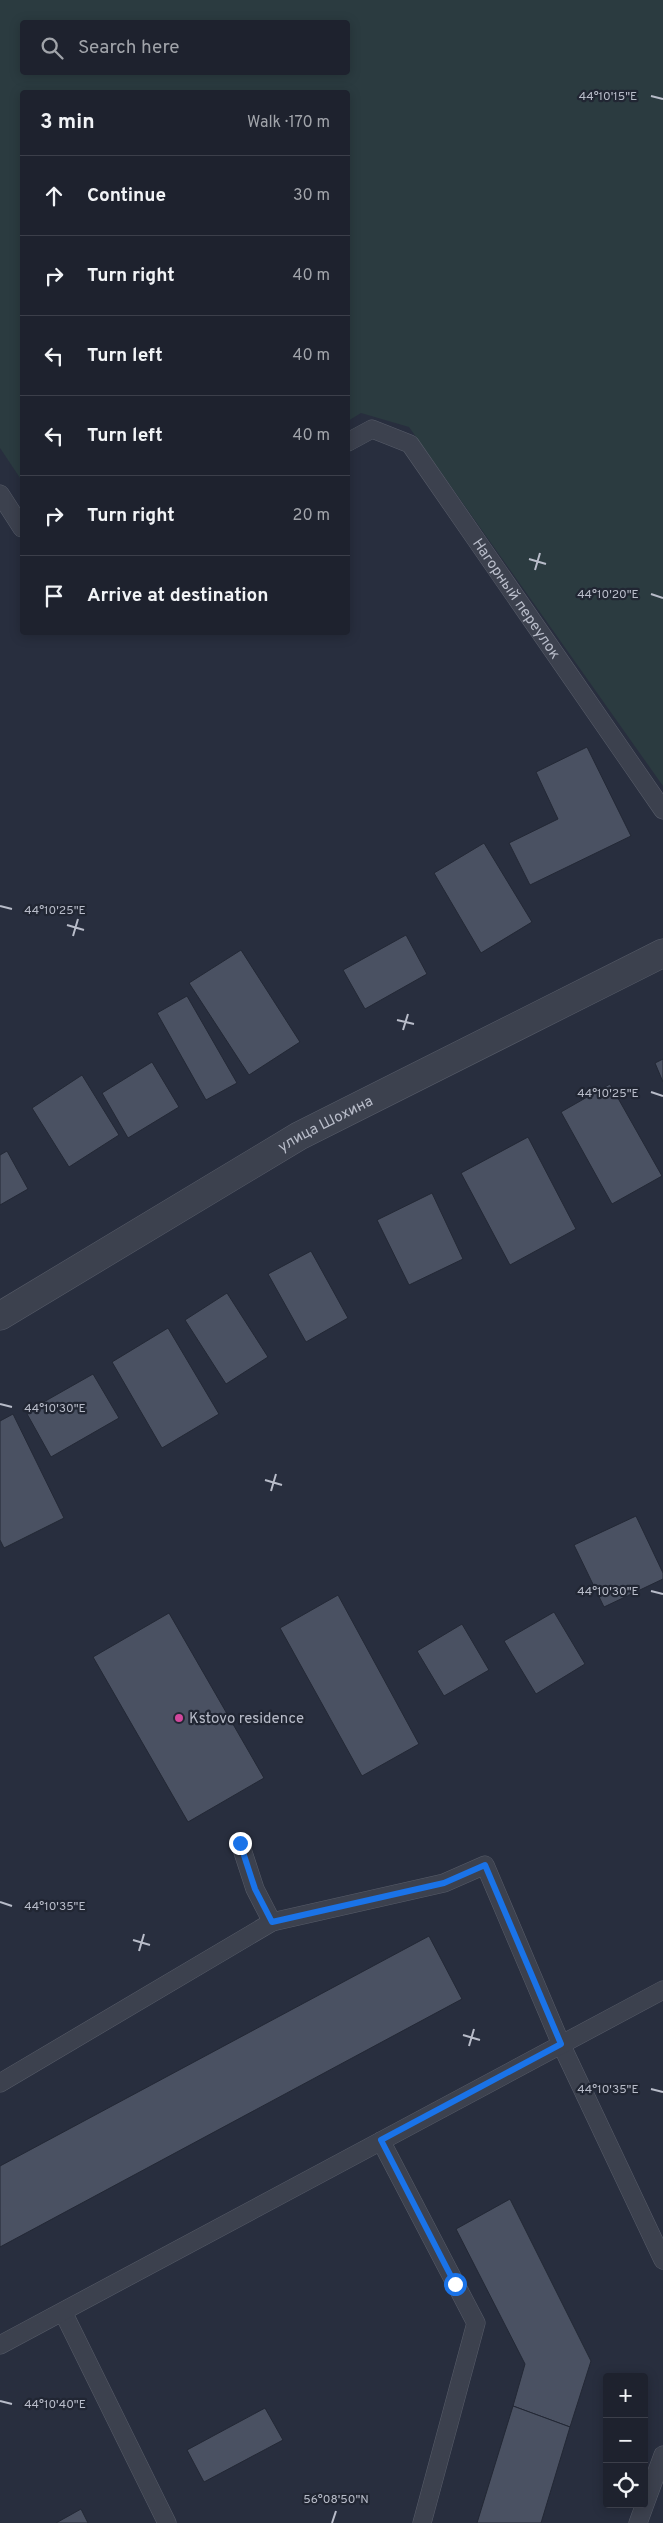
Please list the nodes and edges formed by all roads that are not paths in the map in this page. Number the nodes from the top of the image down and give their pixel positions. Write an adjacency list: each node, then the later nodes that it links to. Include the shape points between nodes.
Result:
1 (350, 441): 4 (lane, Нагорный переулок, via 372,429 410,444)
2 (0, 494): 3 (lane)
3 (20, 525)
4 (663, 810)
5 (663, 953): 6 (street, улица Шохина, via 298,1136)
6 (0, 1316)
7 (240, 1843): 8 (lane, via 255,1889)
8 (272, 1922): 10 (lane, via 444,1883 485,1865); 11 (lane)
9 (663, 1990): 10 (lane)
10 (561, 2044): 12 (lane); 13 (lane)
11 (0, 2083)
12 (381, 2140): 14 (lane); 18 (lane, via 476,2323)
13 (663, 2260)
14 (63, 2312): 15 (lane); 17 (lane)
15 (0, 2345)
16 (663, 2455): 19 (lane)
17 (166, 2523)
18 (422, 2523)
19 (638, 2523)

